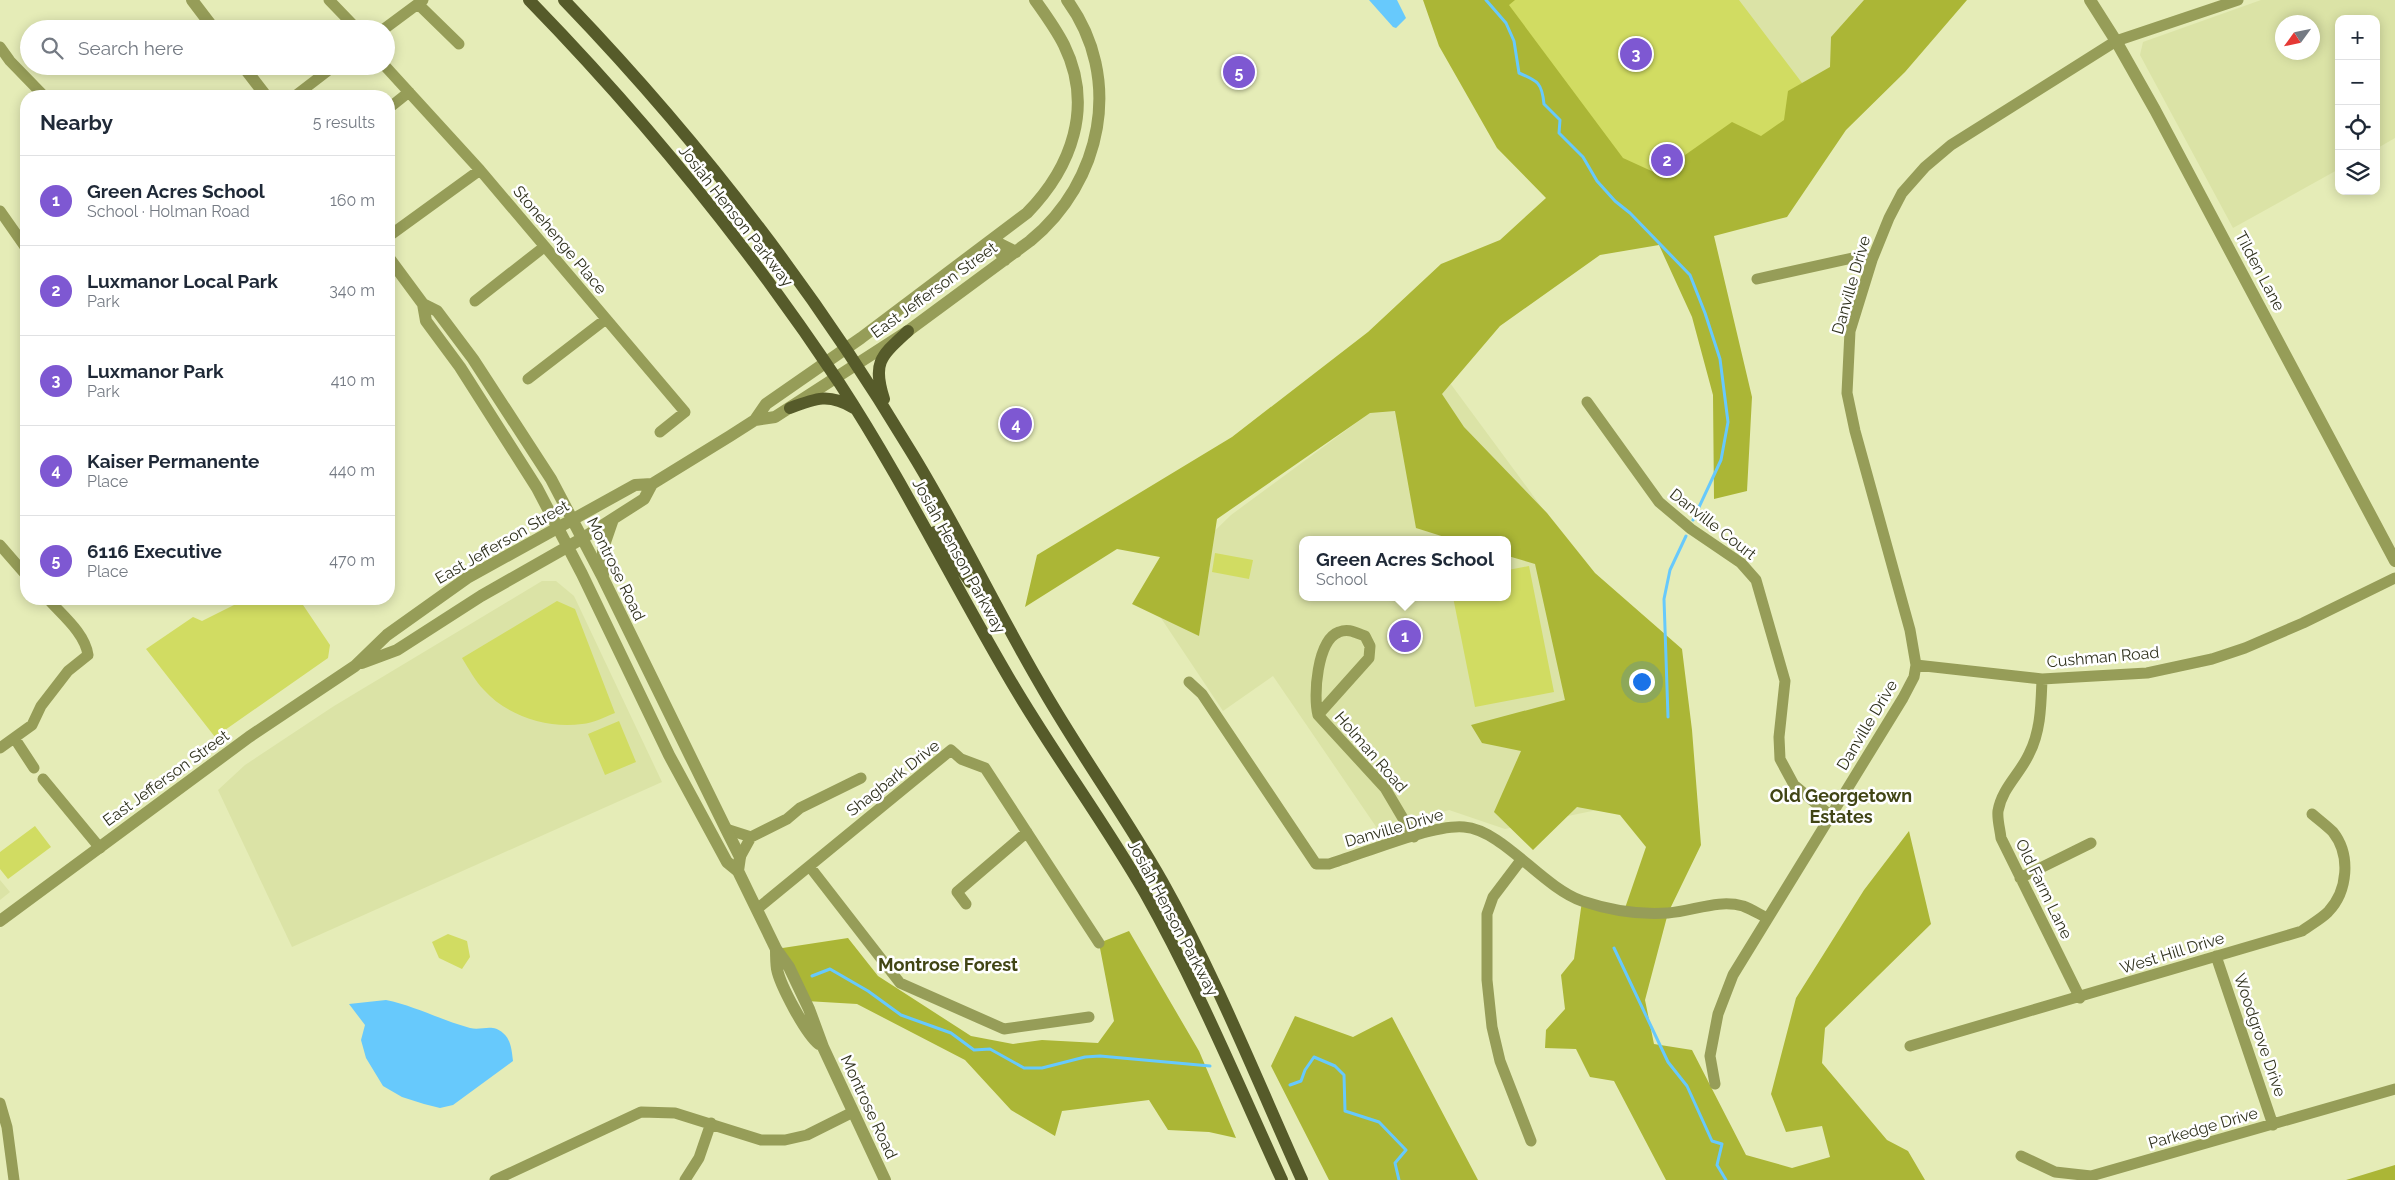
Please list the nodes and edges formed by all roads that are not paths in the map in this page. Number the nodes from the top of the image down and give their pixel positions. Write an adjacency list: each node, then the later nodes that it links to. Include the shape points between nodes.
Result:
1 (192, 0): 10 (street)
2 (329, 0): 11 (street)
3 (529, 0): 41 (main road, Josiah Henson Parkway, via 623,100 691,183 777,293)
4 (564, 0): 40 (main road, Josiah Henson Parkway, via 641,84 748,211)
5 (1035, 0): 30 (street, East Jefferson Street, via 1060,36 1072,65 1077,108 1073,142 1059,172 1041,197 1020,219)
6 (1067, 0): 32 (street, East Jefferson Street, via 1087,33 1099,75 1100,100 1094,145 1087,166 1067,201 1047,226)
7 (2090, 0): 13 (street, Tilden Lane)
8 (2238, 0): 13 (street, Danville Drive)
9 (421, 2): 12 (street); 14 (street)
10 (207, 20)
11 (348, 20)
12 (395, 21)
13 (2116, 41): 33 (street, Danville Drive, via 1951,144 1925,167 1898,202); 59 (street, Tilden Lane)
14 (459, 44)
15 (0, 47): 16 (street)
16 (20, 71)
17 (24, 75): 21 (street)
18 (250, 75): 22 (street)
19 (322, 75): 23 (street)
20 (393, 75): 24 (street, Stonehenge Place)
21 (38, 90)
22 (261, 90)
23 (303, 90)
24 (409, 92): 25 (street); 26 (street, Stonehenge Place)
25 (395, 103)
26 (480, 170): 28 (street); 31 (street, Stonehenge Place)
27 (0, 211): 29 (street)
28 (395, 232)
29 (20, 239)
30 (992, 240): 32 (street); 40 (street, East Jefferson Street)
31 (544, 247): 36 (street); 38 (street, Stonehenge Place)
32 (1010, 256): 39 (street, East Jefferson Street)
33 (1872, 260): 35 (street, via 1857,257); 65 (street, Danville Drive, via 1850,332 1847,393 1910,630)
34 (395, 266): 37 (street, Montrose Road)
35 (1757, 280)
36 (475, 301)
37 (423, 304): 54 (street, Montrose Road, via 437,312 472,359 541,462); 55 (street, Montrose Road, via 426,321 460,367)
38 (606, 319): 44 (street); 50 (street, Stonehenge Place, via 685,412)
39 (908, 332): 42 (street, East Jefferson Street); 48 (main road, via 885,353 878,367 878,380)
40 (846, 348): 41 (street, East Jefferson Street); 42 (main road, Josiah Henson Parkway)
41 (825, 363): 43 (main road, Josiah Henson Parkway); 49 (street, East Jefferson Street, via 766,404)
42 (857, 366): 43 (street, East Jefferson Street); 48 (main road, Josiah Henson Parkway)
43 (836, 378): 46 (street, East Jefferson Street); 47 (main road, Josiah Henson Parkway)
44 (528, 379)
45 (1587, 402): 76 (street, Danville Court, via 1659,502 1691,529 1741,563 1756,580 1785,681 1780,759 1794,785)
46 (790, 408): 47 (main road, via 830,398); 49 (street, East Jefferson Street, via 774,417)
47 (856, 410): 52 (main road, Josiah Henson Parkway)
48 (889, 416): 63 (main road, Josiah Henson Parkway)
49 (755, 420): 51 (street, East Jefferson Street)
50 (660, 432)
51 (652, 484): 53 (street, East Jefferson Street, via 644,499); 54 (street, East Jefferson Street, via 635,485)
52 (916, 512): 63 (main road, via 941,539 966,578 973,584); 109 (main road, Josiah Henson Parkway, via 1024,703 1146,896 1189,980)
53 (613, 519): 56 (street, East Jefferson Street); 61 (street, via 603,548)
54 (574, 520): 55 (street, East Jefferson Street); 56 (street, Montrose Road)
55 (558, 528): 58 (street, Montrose Road); 66 (street, East Jefferson Street, via 467,578 387,635)
56 (583, 538): 58 (street, East Jefferson Street); 61 (street, Montrose Road)
57 (0, 545): 60 (street)
58 (567, 547): 66 (street, East Jefferson Street, via 481,596 397,650); 86 (street, Montrose Road, via 670,755 727,862)
59 (2395, 561)
60 (20, 568)
61 (603, 578): 77 (street, Montrose Road)
62 (2395, 578): 67 (street, Cushman Road, via 2303,623 2212,659 2147,673)
63 (986, 586): 110 (main road, Josiah Henson Parkway, via 1052,705 1146,854 1183,921 1212,978)
64 (53, 605): 70 (street, via 79,633 88,655 68,670 41,706 32,725)
65 (1916, 665): 67 (street, Cushman Road); 76 (street, Danville Drive, via 1904,698)
66 (355, 666): 82 (street, East Jefferson Street, via 249,737)
67 (2042, 679): 87 (street, Old Farm Lane, via 2040,713 2033,745 2006,790 1998,812 2001,838)
68 (1189, 682): 80 (street, Danville Drive, via 1202,694 1316,864 1329,864)
69 (1318, 715): 69 (street, Holman Road, via 1314,702 1323,650 1329,639 1338,632 1351,630 1365,636 1370,646 1369,658); 80 (street, Holman Road, via 1385,788)
70 (15, 739): 71 (street); 72 (street)
71 (0, 748)
72 (34, 768)
73 (861, 778): 79 (street)
74 (43, 779): 82 (street)
75 (2312, 814): 93 (street, West Hill Drive, via 2332,831 2345,862 2343,882 2328,912 2302,930)
76 (1831, 816): 90 (street, Danville Drive)
77 (726, 829): 79 (street); 83 (street, Montrose Road)
78 (1027, 832): 85 (street, Shagbark Drive, via 985,768 951,750); 88 (street, via 957,892); 92 (street, Shagbark Drive)
79 (751, 836): 83 (street)
80 (1414, 837): 84 (street, Danville Drive, via 1454,826 1467,827 1503,844)
81 (2091, 844): 87 (street)
82 (100, 848): 91 (street, East Jefferson Street)
83 (740, 857): 86 (street)
84 (1521, 860): 90 (street, Danville Drive, via 1548,882 1582,901 1624,911 1668,913 1723,903 1744,906); 103 (street, via 1493,897 1487,914 1487,980 1492,1028 1500,1061)
85 (810, 866): 89 (street, Shagbark Drive); 95 (street, via 900,983 1004,1029)
86 (738, 871): 89 (street, Montrose Road)
87 (2020, 878): 94 (street, Old Farm Lane)
88 (966, 904)
89 (757, 909): 100 (street, Montrose Road, via 806,1001 823,1048)
90 (1767, 918): 97 (street, via 1733,975 1718,1014 1710,1056)
91 (0, 921)
92 (1099, 943)
93 (2216, 956): 94 (street, West Hill Drive); 102 (street, Woodgrove Drive)
94 (2080, 998): 96 (street, West Hill Drive)
95 (1089, 1017)
96 (1910, 1046)
97 (1715, 1084)
98 (2395, 1090): 102 (street, Parkedge Drive)
99 (0, 1103): 105 (street, via 7,1127)
100 (853, 1112): 101 (street, via 807,1135 785,1140 761,1140); 108 (street, Montrose Road)
101 (711, 1123): 106 (street, via 675,1113 641,1112); 107 (street, via 699,1158)
102 (2273, 1124): 104 (street, Parkedge Drive, via 2091,1176 2055,1172)
103 (1531, 1141)
104 (2021, 1156)
105 (14, 1180)
106 (496, 1180)
107 (684, 1180)
108 (885, 1180)
109 (1282, 1180)
110 (1302, 1180)

